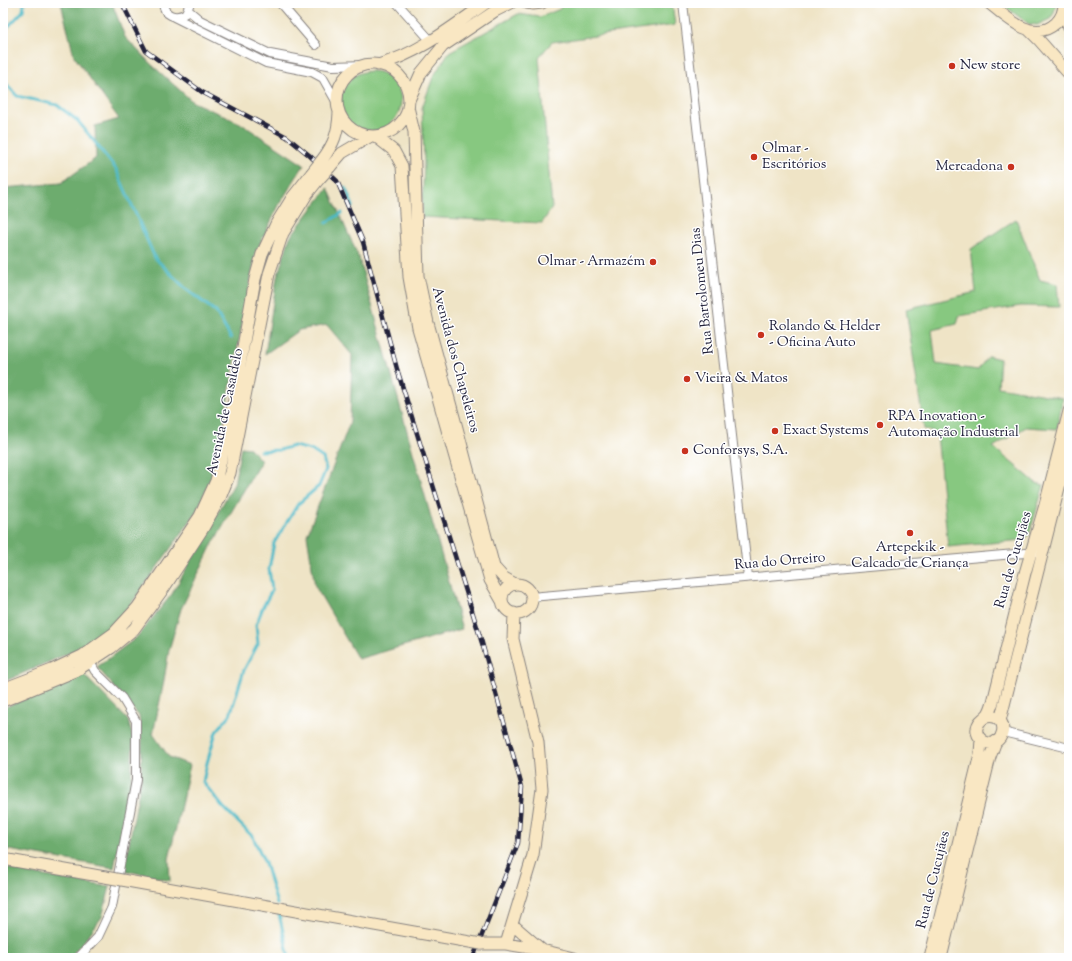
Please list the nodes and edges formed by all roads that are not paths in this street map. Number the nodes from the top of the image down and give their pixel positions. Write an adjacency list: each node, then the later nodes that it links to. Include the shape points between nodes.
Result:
1 (163, 3): 12 (street, via 164,9)
2 (280, 3): 16 (street)
3 (397, 3): 15 (street)
4 (486, 3): 15 (street)
5 (511, 3): 21 (street, via 443,46 421,73)
6 (527, 3): 7 (street)
7 (542, 3)
8 (683, 3): 30 (street, Rua Bartolomeu Dias)
9 (989, 3): 14 (street, via 1007,18)
10 (189, 5): 12 (street, via 183,15); 18 (street, via 200,20 270,54 333,66)
11 (1064, 6): 13 (street); 14 (street, via 1058,21 1047,28)
12 (174, 17): 20 (street, via 266,63 318,75 323,78)
13 (1069, 27)
14 (1028, 29): 19 (street)
15 (431, 41): 17 (street, via 402,56)
16 (316, 45)
17 (378, 64): 18 (street); 21 (street, via 400,77 407,90)
18 (365, 65): 20 (street, via 352,71 341,82)
19 (1069, 74)
20 (336, 101): 22 (street)
21 (408, 103): 23 (street, via 404,118 397,127 387,133); 31 (street, Avenida dos Chapeleiros, via 414,132 418,276 428,323 494,566 503,578)
22 (339, 113): 23 (street, via 348,127); 24 (street, Avenida de Casaldelo, via 338,129)
23 (373, 136): 24 (street, Avenida de Casaldelo); 33 (street, Avenida dos Chapeleiros, via 394,151 402,166 409,277 418,328 490,580)
24 (326, 163): 25 (street, Avenida de Casaldelo, bridge)
25 (315, 176): 35 (street, Avenida de Casaldelo, via 283,233 269,274 230,473 220,498 164,588 134,629); 36 (street, Avenida de Casaldelo, via 292,198 262,254 255,279 229,427 216,481 200,516 137,608 114,634 82,656)
26 (1069, 411): 29 (street, Rua de Cucujães)
27 (1069, 448): 28 (street, Rua de Cucujães)
28 (1043, 551): 29 (street, Rua do Orreiro); 39 (street, Rua de Cucujães)
29 (1031, 553): 30 (street, Rua do Orreiro); 38 (street, Rua de Cucujães)
30 (748, 577): 32 (street, Rua do Orreiro)
31 (515, 584): 32 (street, Avenida dos Chapeleiros, via 524,586); 33 (street, via 504,592)
32 (531, 597): 34 (street, via 527,610)
33 (502, 601): 34 (street, Avenida dos Chapeleiros, via 506,609)
34 (514, 613): 45 (street, via 513,639 538,742 542,788 533,855)
35 (90, 662): 37 (street, Avenida de Casaldelo, via 76,671); 48 (street, via 95,671 122,698 136,721 136,780 112,907 98,937)
36 (3, 689)
37 (3, 701)
38 (986, 717): 39 (street, via 994,717); 41 (street, Rua de Cucujães, via 979,721 977,729)
39 (1000, 721): 40 (street, Rua de Cucujães)
40 (1003, 732): 42 (street, Rua de Cucujães); 43 (street)
41 (981, 739): 42 (street, via 988,743); 50 (street, Rua de Cucujães, via 980,754)
42 (996, 741): 51 (street, Rua de Cucujães, via 990,756)
43 (1069, 748)
44 (3, 859): 46 (street, bridge, via 480,944)
45 (513, 925): 46 (street); 47 (street)
46 (506, 944): 47 (street)
47 (542, 950): 49 (street)
48 (78, 958)
49 (574, 958)
50 (930, 958)
51 (941, 958)

